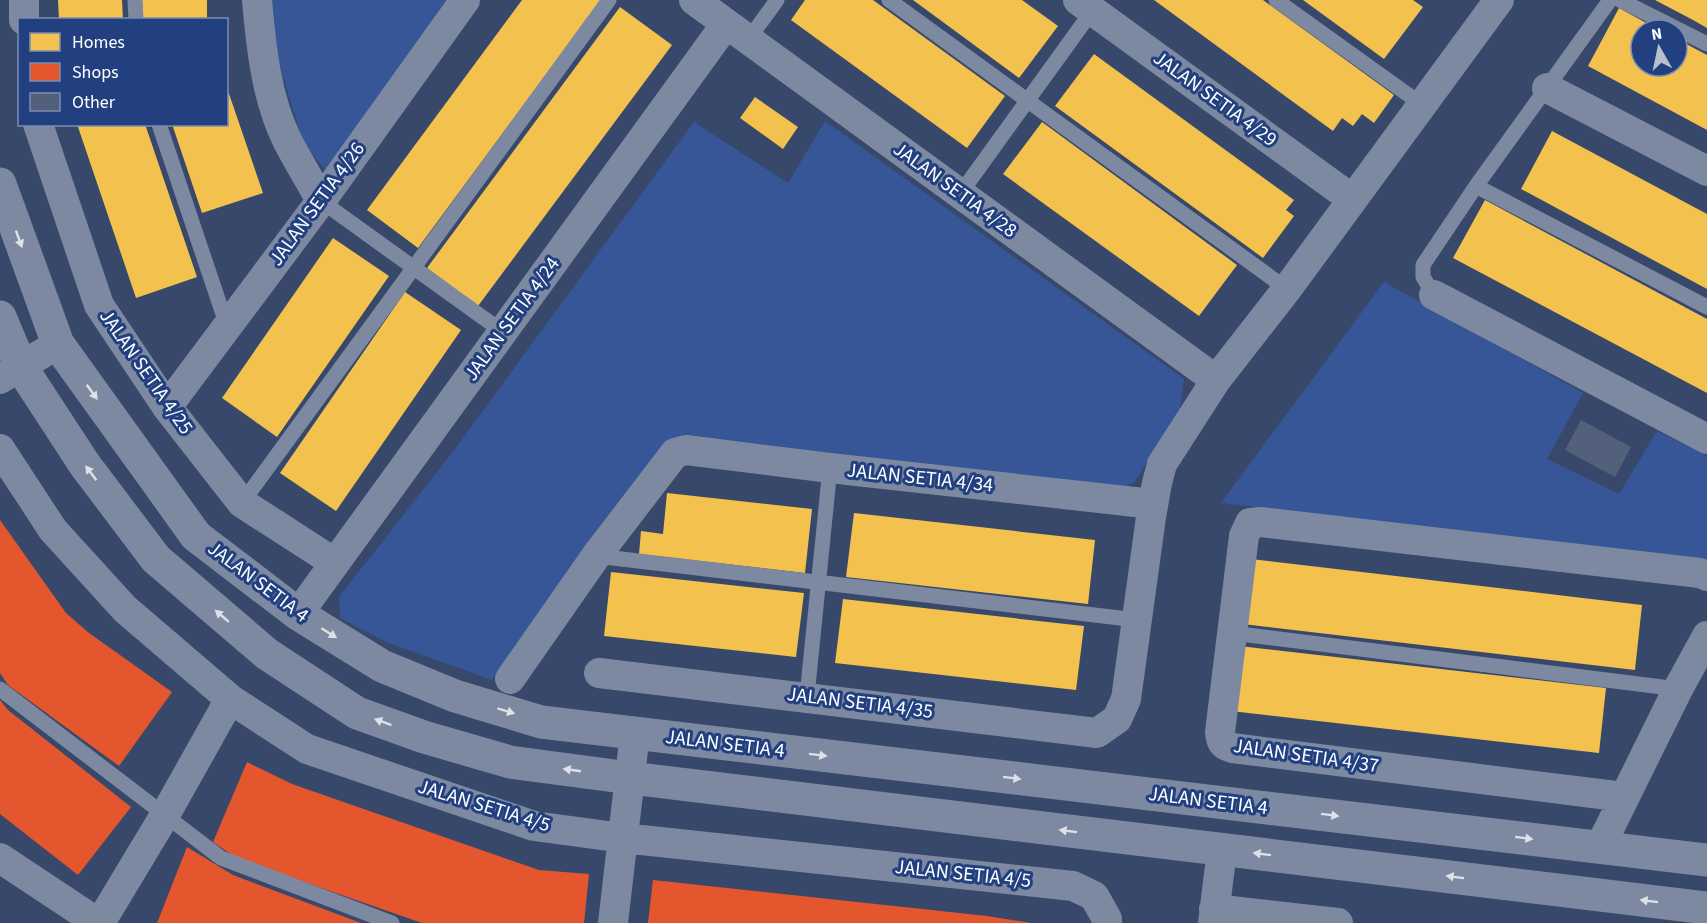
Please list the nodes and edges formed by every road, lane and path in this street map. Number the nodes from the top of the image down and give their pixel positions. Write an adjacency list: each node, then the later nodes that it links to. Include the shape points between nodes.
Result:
1 (24, 0): 14 (street)
2 (135, 0): 15 (lane)
3 (257, 0): 28 (street, via 270,93 279,122)
4 (465, 0): 28 (street, JALAN SETIA 4/26)
5 (609, 0): 29 (lane)
6 (694, 0): 16 (street, JALAN SETIA 4/28)
7 (777, 0): 16 (lane)
8 (889, 0): 19 (lane)
9 (1276, 0): 20 (lane)
10 (1610, 0): 18 (lane)
11 (1620, 0): 17 (lane)
12 (1490, 3): 20 (street)
13 (1090, 4): 19 (lane); 27 (street, JALAN SETIA 4/29)
14 (24, 18)
15 (135, 18)
16 (737, 32): 26 (street, JALAN SETIA 4/28); 35 (street, JALAN SETIA 4/24)
17 (1707, 44)
18 (1547, 88): 23 (street); 25 (lane)
19 (1028, 101): 26 (lane); 30 (lane)
20 (1421, 104): 27 (street)
21 (39, 126): 39 (street, JALAN SETIA 4/25, via 99,305)
22 (160, 126): 34 (lane)
23 (1707, 171)
24 (0, 184): 36 (street, JALAN SETIA 4, one-way to 36)
25 (1476, 186): 31 (lane, via 1423,266 1423,277); 32 (lane)
26 (960, 194): 38 (street, JALAN SETIA 4/28)
27 (1352, 199): 30 (street)
28 (321, 201): 29 (lane); 34 (street, JALAN SETIA 4/26)
29 (414, 268): 35 (lane); 43 (lane)
30 (1287, 290): 38 (street)
31 (1434, 295): 40 (street)
32 (1707, 307)
33 (0, 316): 37 (street)
34 (227, 326): 39 (street, JALAN SETIA 4/26)
35 (503, 332): 46 (street, JALAN SETIA 4/24)
36 (58, 344): 37 (street); 49 (street, JALAN SETIA 4, one-way to 49, via 196,536)
37 (10, 373): 60 (street, one-way to 37, via 510,762 424,737 357,712 267,654 156,559)
38 (1216, 380): 44 (street, via 1162,464)
39 (167, 407): 43 (street, JALAN SETIA 4/25)
40 (1707, 439)
41 (0, 449): 58 (street, JALAN SETIA 4/5, via 53,530 117,600)
42 (830, 468): 44 (street, JALAN SETIA 4/34); 45 (street, JALAN SETIA 4/34, via 686,450 675,453); 48 (lane)
43 (242, 503): 46 (street, JALAN SETIA 4/25)
44 (1153, 504): 50 (street)
45 (596, 556): 48 (lane); 54 (street)
46 (335, 563): 49 (street, JALAN SETIA 4/24)
47 (1707, 576): 51 (street, JALAN SETIA 4/37, via 1261,522 1250,524 1244,536)
48 (819, 582): 50 (lane); 57 (lane)
49 (298, 614): 59 (street, JALAN SETIA 4, one-way to 59, via 382,666 455,696 541,722)
50 (1137, 620): 57 (street, JALAN SETIA 4/35, via 1126,699 1117,719 1097,733)
51 (1232, 633): 56 (lane); 61 (street, JALAN SETIA 4/37, via 1220,732 1225,746)
52 (1707, 636): 56 (street)
53 (599, 673): 57 (street, JALAN SETIA 4/35)
54 (510, 679)
55 (0, 689): 62 (lane)
56 (1678, 689): 61 (street)
57 (807, 696)
58 (230, 699): 62 (street); 63 (street, JALAN SETIA 4/5, via 307,749 534,826)
59 (635, 734): 60 (street); 64 (street, JALAN SETIA 4, one-way to 64)
60 (630, 778): 63 (street); 65 (street, one-way to 60)
61 (1624, 797): 64 (street)
62 (165, 815): 70 (street); 71 (lane, via 221,858)
63 (623, 838): 72 (street); 73 (street, JALAN SETIA 4/5, via 1073,886 1094,896)
64 (1600, 847): 67 (street, JALAN SETIA 4)
65 (1222, 849): 68 (street, one-way to 65); 69 (street)
66 (0, 858): 70 (street)
67 (1707, 860)
68 (1707, 908)
69 (1214, 916): 74 (street)
70 (99, 923)
71 (392, 923)
72 (613, 923)
73 (1107, 923)
74 (1338, 923)

